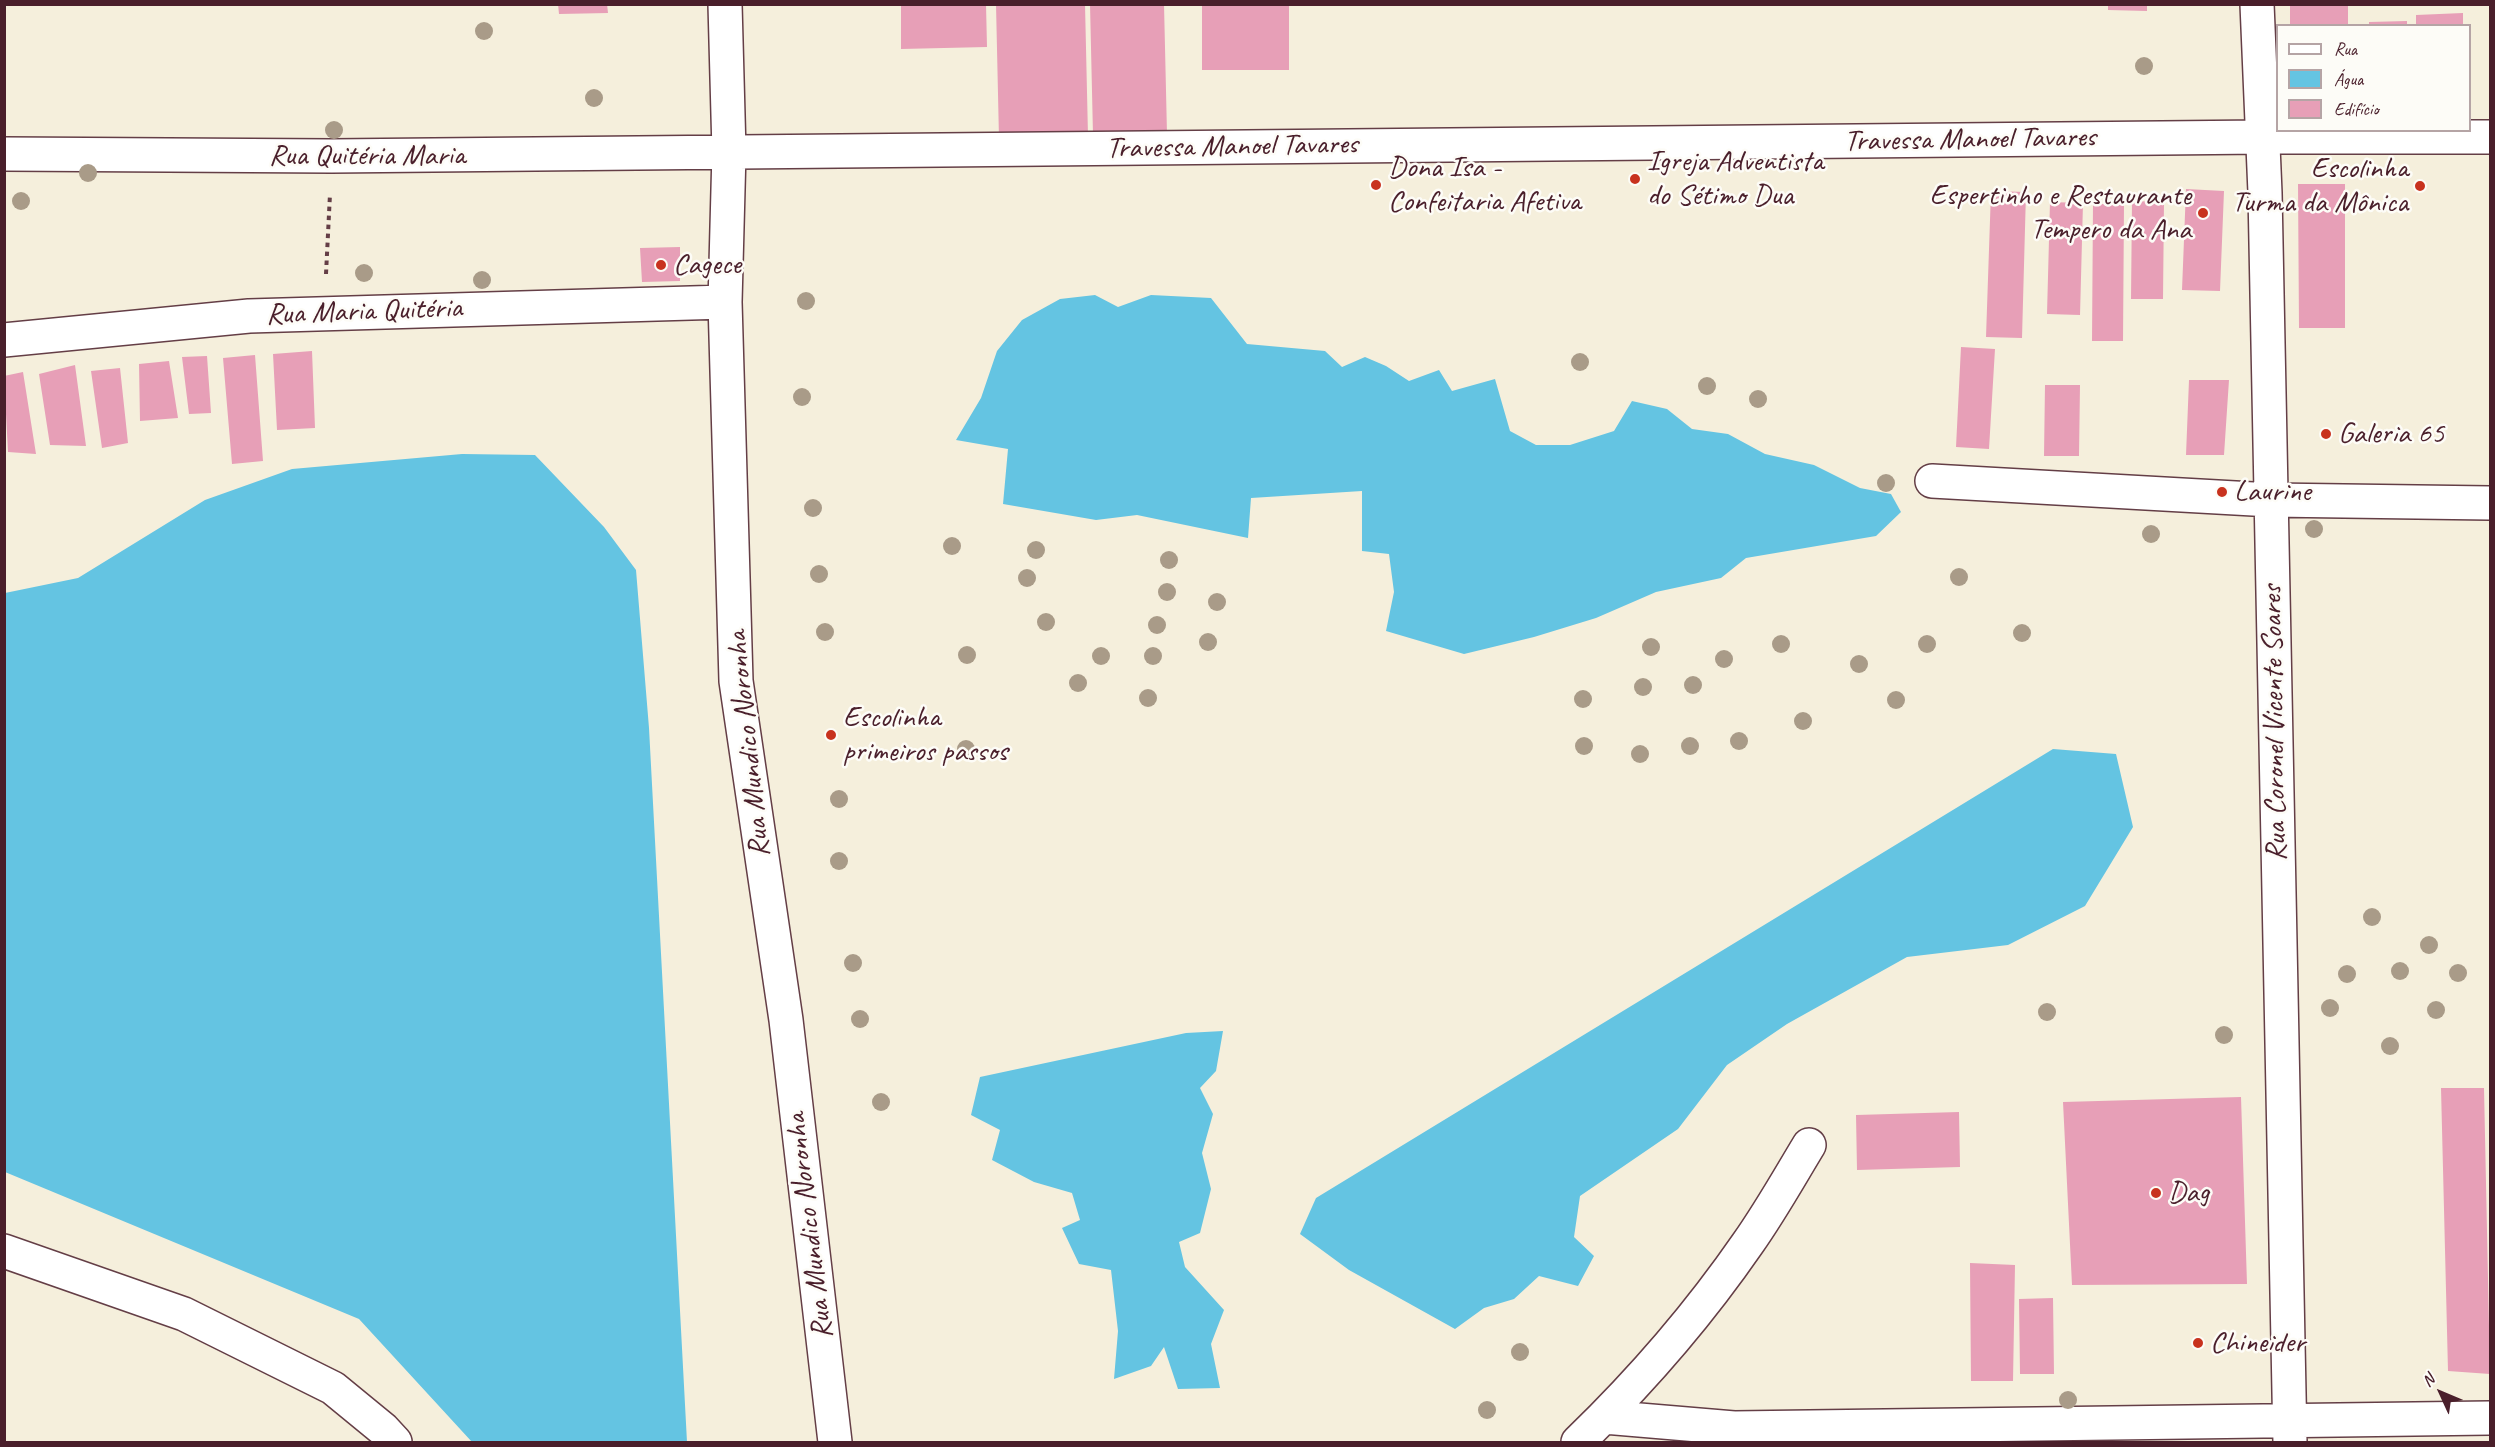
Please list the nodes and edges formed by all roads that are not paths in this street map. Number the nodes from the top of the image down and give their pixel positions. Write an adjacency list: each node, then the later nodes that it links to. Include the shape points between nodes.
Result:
1 (726, 4): 5 (street, Rua Mundico Noronha)
2 (2257, 4): 4 (street, Rua Coronel Vicente Soares)
3 (2490, 136): 4 (street, Travessa Manoel Tavares)
4 (2263, 137): 5 (street, Travessa Manoel Tavares); 10 (street, Rua Coronel Vicente Soares)
5 (729, 152): 6 (street, Rua Quitéria Maria, via 120,157); 7 (street, Rua Mundico Noronha)
6 (4, 154)
7 (725, 302): 8 (street, Rua Maria Quitéria, via 249,316); 19 (street, Rua Mundico Noronha, via 739,710 786,1020)
8 (4, 340)
9 (1932, 481): 10 (street)
10 (2271, 500): 11 (street); 16 (street, Rua Coronel Vicente Soares)
11 (2490, 503)
12 (1809, 1145): 14 (street, via 1749,1243 1690,1319)
13 (4, 1251): 18 (street, via 184,1314 333,1388 383,1429)
14 (1604, 1417): 17 (street); 20 (street)
15 (2490, 1418): 16 (street)
16 (2290, 1432): 17 (street)
17 (1814, 1435)
18 (394, 1443)
19 (836, 1443)
20 (1578, 1443)

